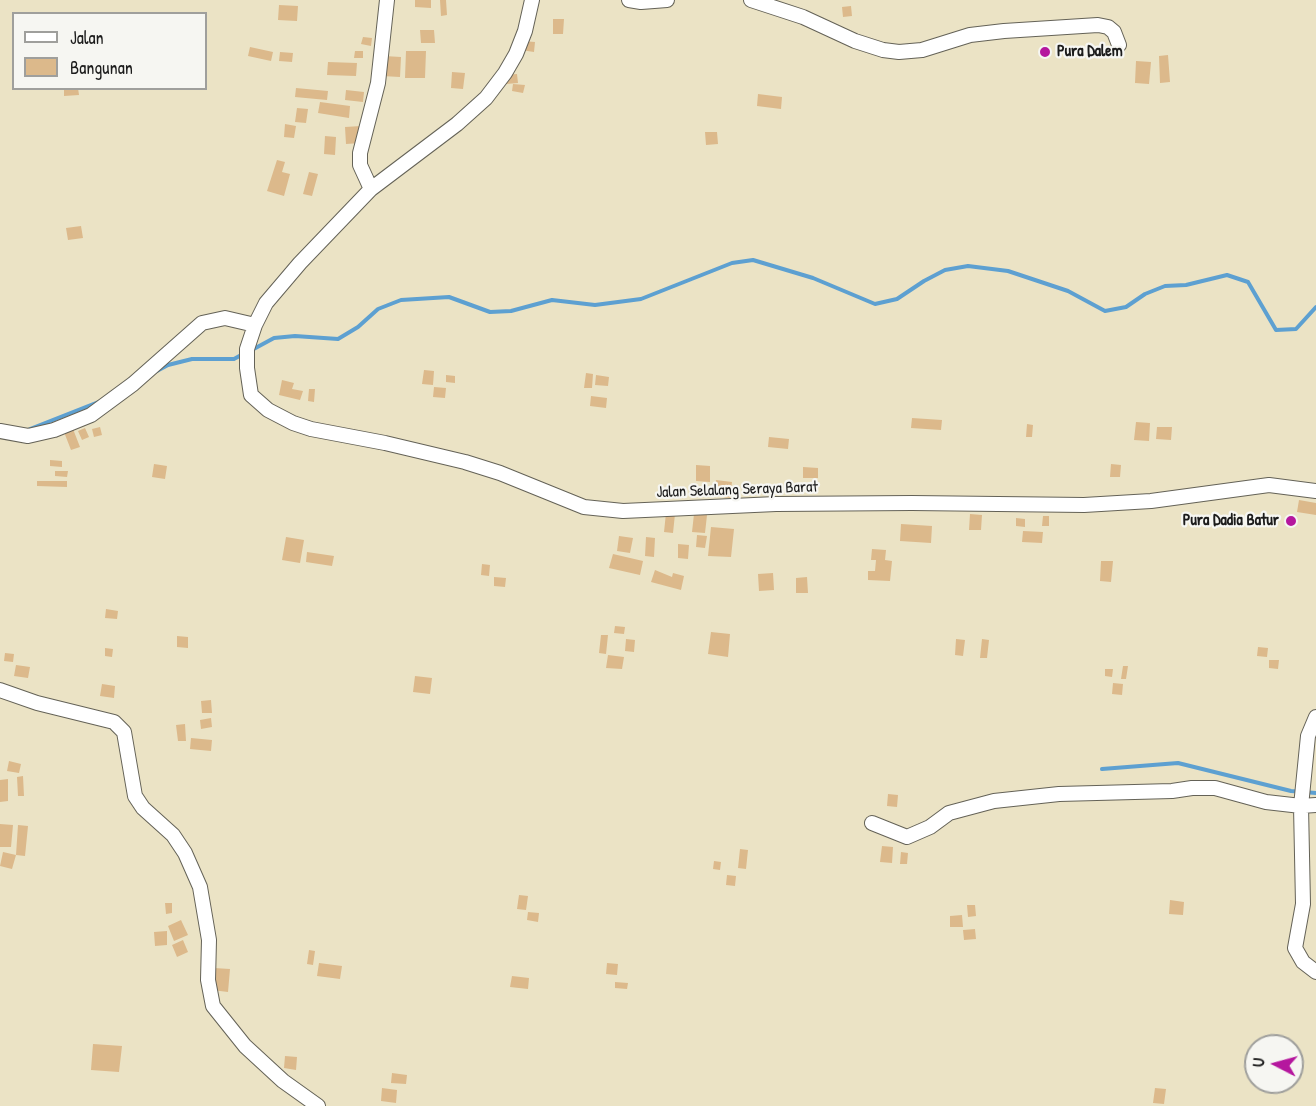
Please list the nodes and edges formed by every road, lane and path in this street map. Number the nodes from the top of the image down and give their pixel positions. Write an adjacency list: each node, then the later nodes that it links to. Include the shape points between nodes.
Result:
1 (387, 0): 7 (street, via 378,83 360,153 360,165)
2 (531, 0): 7 (street, Jalan Selalang Seraya Barat, via 516,54 486,98)
3 (630, 0): 4 (street)
4 (667, 0)
5 (751, 0): 6 (street, via 803,17 855,41 899,52 922,50 970,35 1098,26 1114,32)
6 (1119, 45)
7 (371, 189): 8 (street, Jalan Selalang Seraya Barat, via 300,263 266,303)
8 (255, 325): 9 (street, via 225,318 202,323 91,415 27,436); 10 (street, Jalan Selalang Seraya Barat, via 248,349 248,385 257,402 279,416 311,429 465,462 584,507 623,511 787,504 1084,505 1151,501 1269,485)
9 (0, 431)
10 (1316, 491)
11 (0, 690): 17 (street, via 114,722 124,732 135,796 173,835 200,887 209,940 208,980 213,1006 245,1046)
12 (1316, 717): 14 (street, via 1308,736)
13 (1316, 805): 14 (street)
14 (1301, 806): 15 (street, via 1266,802 1215,788 1192,788 994,801 949,813 907,837); 16 (street, via 1303,904 1295,948 1303,962)
15 (872, 823)
16 (1316, 972)
17 (318, 1106)

